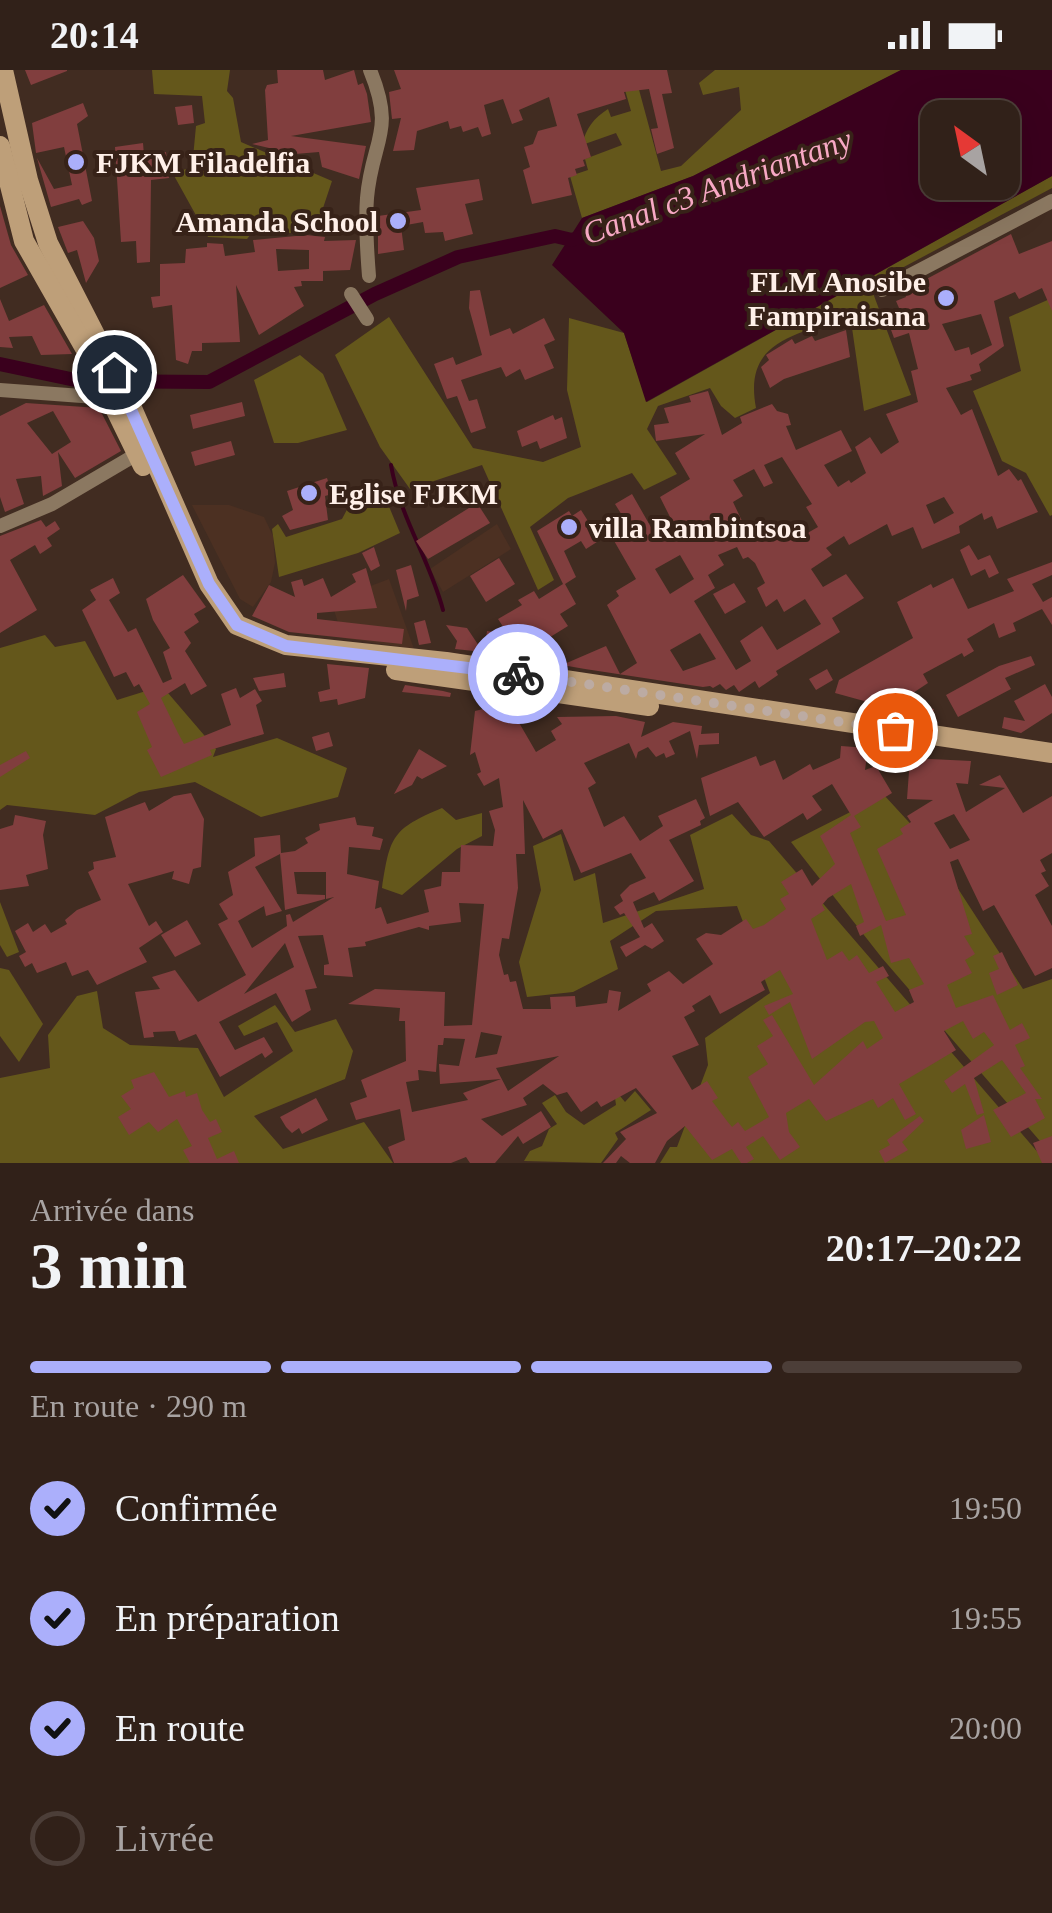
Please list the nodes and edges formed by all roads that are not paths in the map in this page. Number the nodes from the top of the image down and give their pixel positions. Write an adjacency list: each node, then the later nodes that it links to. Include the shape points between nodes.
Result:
1 (3, 70): 10 (street, via 48,244 114,372)
2 (370, 70): 5 (street, via 384,104 384,134 367,200)
3 (0, 146): 10 (street, via 24,240)
4 (1052, 201): 6 (street)
5 (369, 276)
6 (882, 290)
7 (351, 294): 8 (street)
8 (367, 319)
9 (0, 390): 10 (street)
10 (115, 397): 11 (street); 13 (street, via 209,584 237,625 286,646 446,662)
11 (137, 454): 12 (street); 14 (street, via 198,590 228,628 283,654)
12 (0, 526)
13 (1052, 753)
14 (1052, 765)

